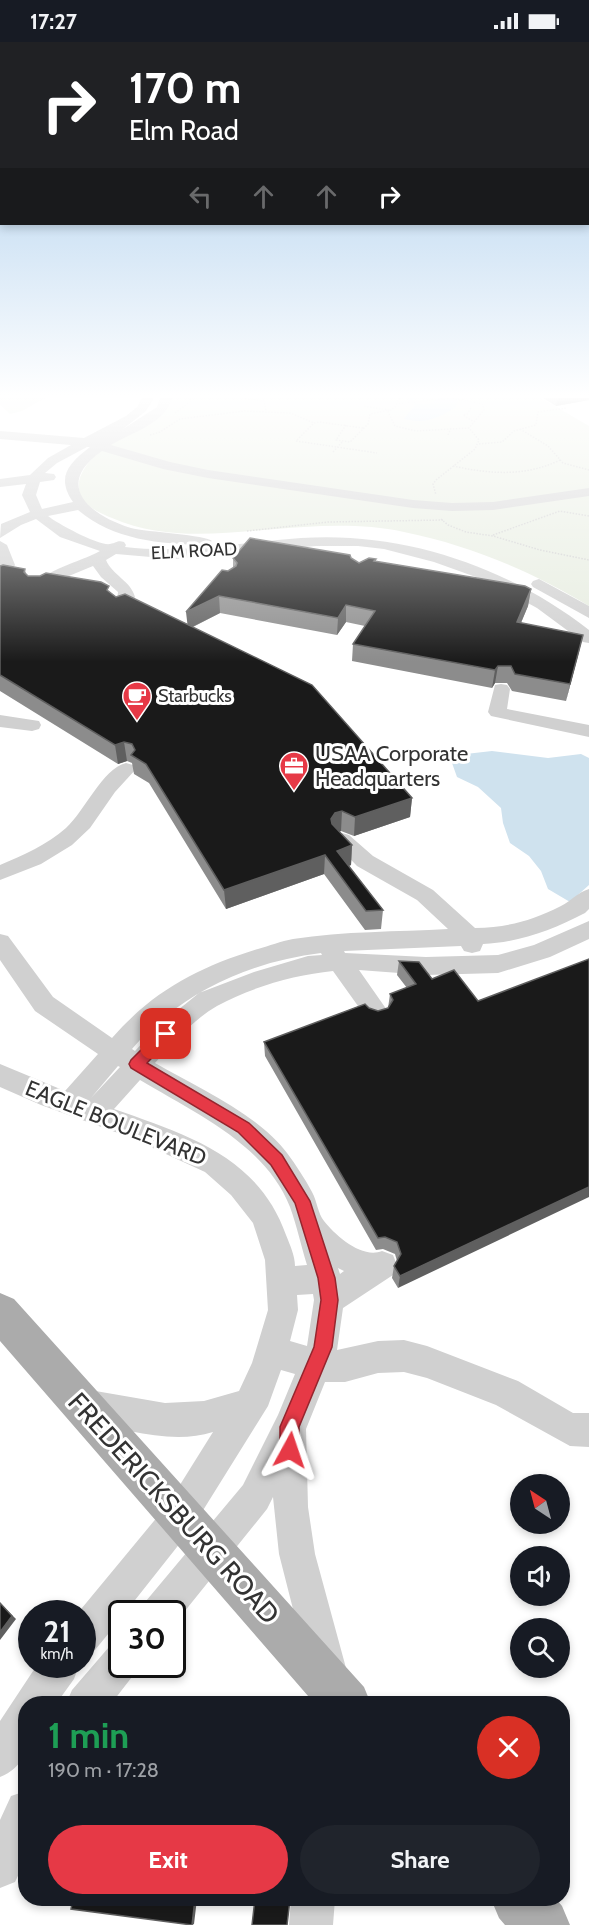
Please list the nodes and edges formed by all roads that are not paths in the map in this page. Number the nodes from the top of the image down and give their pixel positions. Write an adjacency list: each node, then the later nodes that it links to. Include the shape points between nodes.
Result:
1 (20, 486): 5 (street)
2 (33, 486): 8 (street, via 29,495)
3 (73, 486): 7 (street, ELM ROAD)
4 (294, 486): 6 (street, via 439,506 493,506)
5 (0, 490)
6 (589, 492)
7 (81, 505): 8 (street); 9 (street, ELM ROAD, via 112,525)
8 (39, 515): 10 (street, via 14,523); 14 (street, ELM ROAD, via 58,530)
9 (135, 532): 13 (street, ELM ROAD, via 181,540); 14 (street)
10 (0, 534)
11 (372, 540): 13 (street, ELM ROAD); 13 (street, ELM ROAD, via 336,530); 16 (street); 21 (street, ELM ROAD, via 441,544 520,574); 22 (street, ELM ROAD, via 442,558 494,577 554,610)
12 (0, 545): 18 (street, via 7,565)
13 (196, 549): 14 (street, ELM ROAD, via 125,554); 17 (street)
14 (112, 550): 15 (street)
15 (98, 560): 19 (street, via 61,572); 20 (street, via 105,573 128,595)
16 (368, 561)
17 (214, 571)
18 (0, 580)
19 (38, 589)
20 (120, 609)
21 (589, 613)
22 (589, 638)
23 (501, 689): 26 (street, via 497,712)
24 (0, 721): 25 (street)
25 (32, 725)
26 (589, 731)
27 (126, 769): 29 (street, via 115,777 82,825 61,843)
28 (342, 840): 32 (street, via 365,861 425,895)
29 (0, 873)
30 (589, 897): 32 (street, via 543,925 505,934)
31 (589, 929): 36 (street, via 542,951 498,964)
32 (470, 936): 34 (street); 36 (street)
33 (0, 942): 38 (street, EAGLE BOULEVARD, via 44,1004)
34 (324, 944): 35 (street); 38 (street, via 291,948 234,965 177,993 141,1022)
35 (340, 962): 36 (street); 37 (street); 38 (street, via 308,965 262,978 208,1000 166,1034)
36 (477, 965)
37 (377, 1013)
38 (125, 1058): 40 (street); 41 (street, EAGLE BOULEVARD, via 243,1128 276,1160 302,1201)
39 (0, 1076): 40 (street, EAGLE BOULEVARD)
40 (82, 1109): 42 (street, EAGLE BOULEVARD, via 215,1163 242,1186 265,1216 280,1260)
41 (310, 1227): 43 (street, EAGLE BOULEVARD); 43 (street, via 340,1255 379,1266)
42 (282, 1282): 43 (street); 45 (street, EAGLE BOULEVARD, via 283,1310)
43 (328, 1289): 46 (street, EAGLE BOULEVARD, via 323,1347)
44 (0, 1312): 47 (main road, FREDERICKSBURG ROAD)
45 (272, 1351): 46 (street); 48 (street, EAGLE BOULEVARD)
46 (315, 1365): 49 (street, EAGLE BOULEVARD); 50 (street, via 345,1366 378,1357 404,1356 506,1393 570,1429)
47 (82, 1404): 48 (street, via 165,1420 204,1418); 51 (main road, FREDERICKSBURG ROAD)
48 (249, 1404): 51 (street, EAGLE BOULEVARD)
49 (290, 1427): 52 (street, EAGLE BOULEVARD, via 255,1497); 57 (street, via 297,1554)
50 (589, 1430)
51 (180, 1516): 52 (main road, FREDERICKSBURG ROAD); 54 (street, EAGLE BOULEVARD)
52 (211, 1550): 53 (street, EAGLE BOULEVARD); 57 (main road, FREDERICKSBURG ROAD)
53 (170, 1600)
54 (96, 1620)
55 (108, 1677): 59 (street)
56 (51, 1678): 58 (street)
57 (339, 1694)
58 (39, 1696)
59 (93, 1696)
60 (18, 1729): 61 (street)
61 (0, 1757)
62 (18, 1828): 63 (street)
63 (0, 1867)
64 (312, 1906): 66 (street)
65 (525, 1906): 67 (main road)
66 (310, 1925)
67 (543, 1925)

